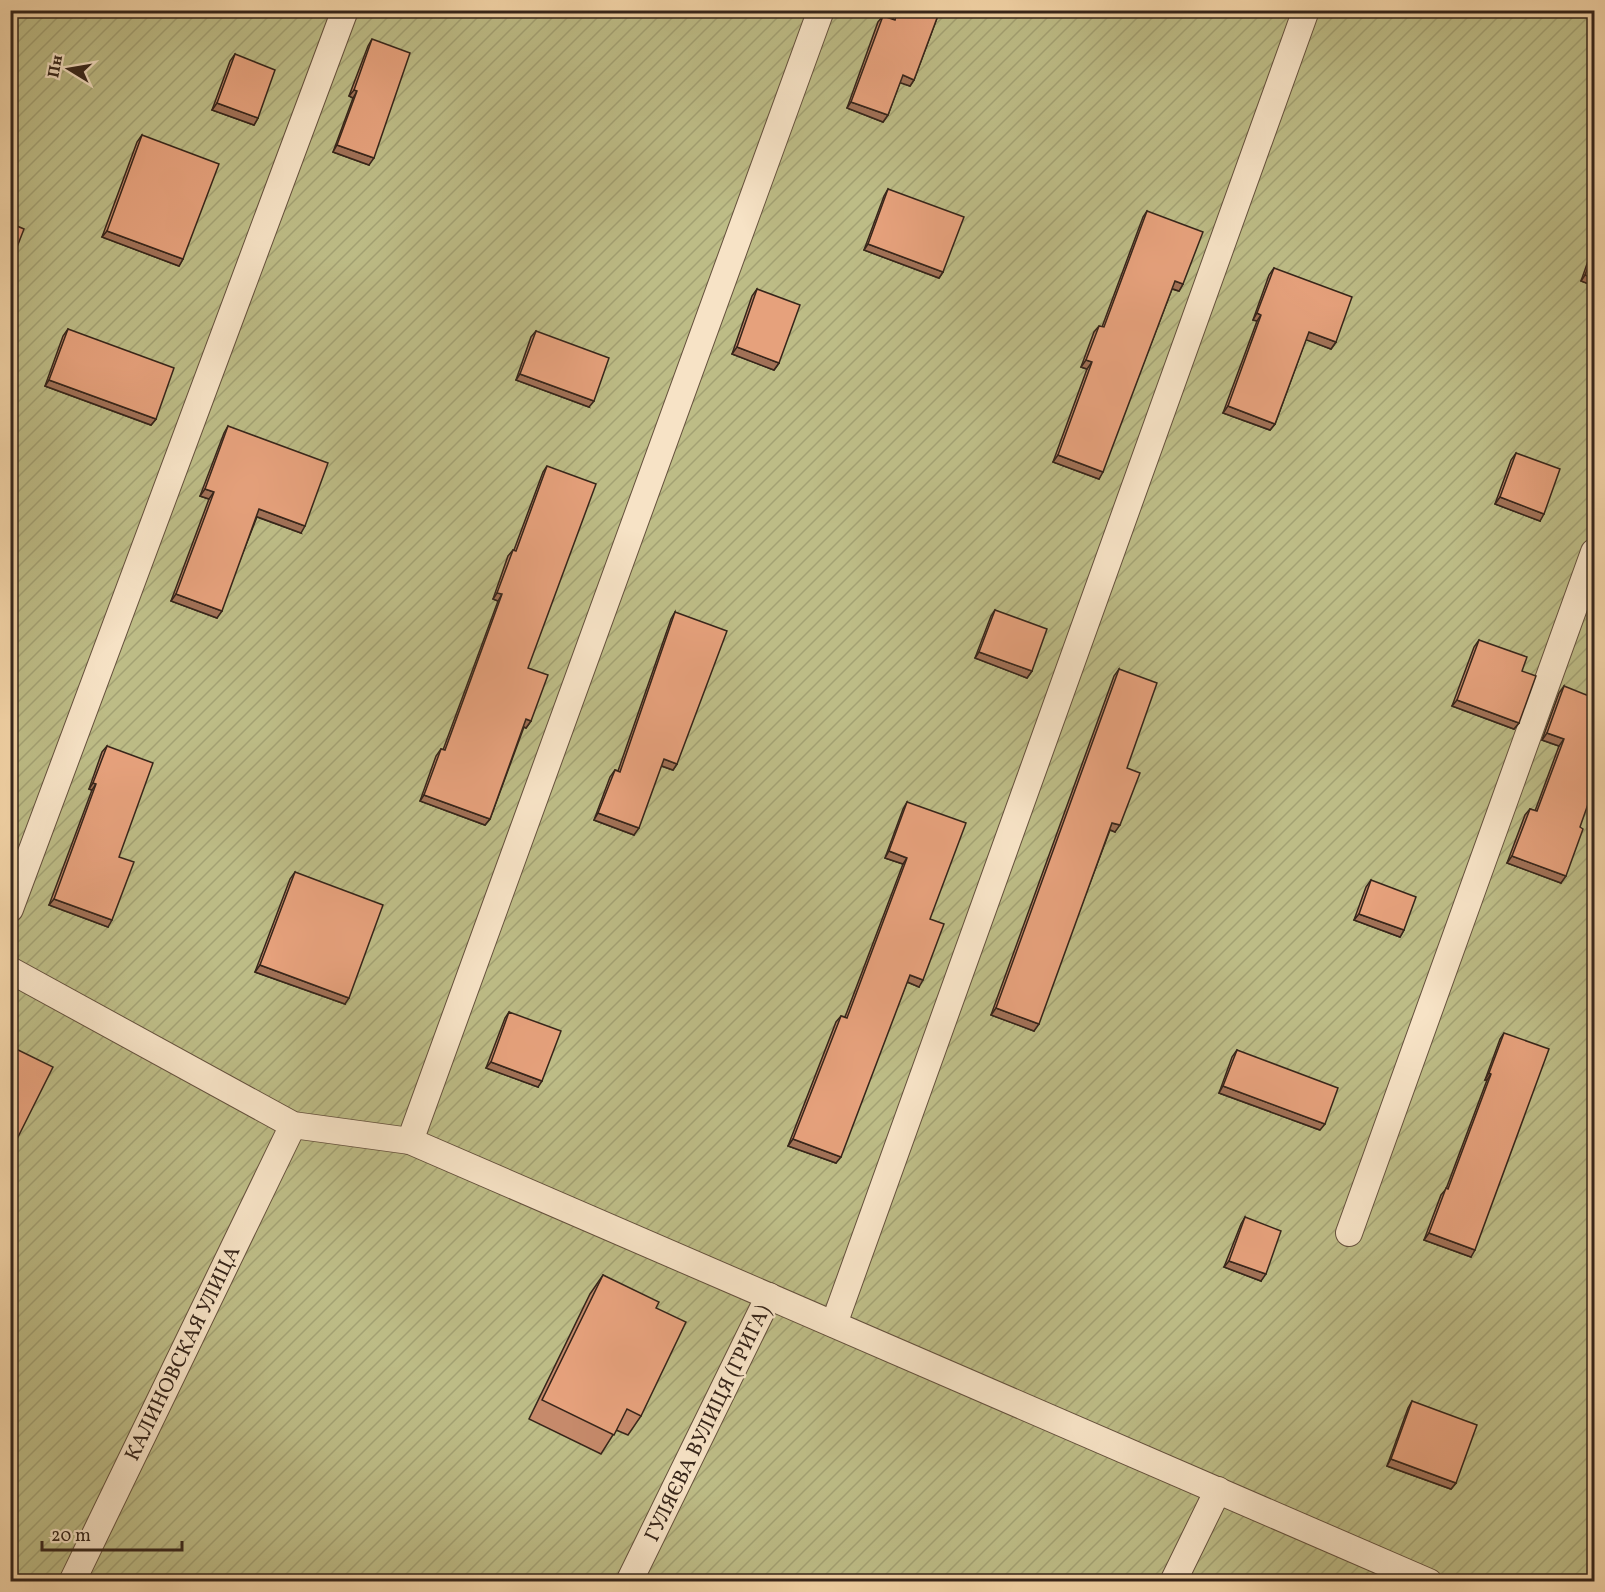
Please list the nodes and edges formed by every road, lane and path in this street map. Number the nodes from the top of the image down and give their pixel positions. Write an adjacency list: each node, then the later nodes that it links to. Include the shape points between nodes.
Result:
1 (345, 10): 5 (lane)
2 (821, 10): 8 (lane)
3 (1306, 10): 11 (lane)
4 (1594, 552): 9 (lane)
5 (13, 904)
6 (10, 970): 7 (lane)
7 (293, 1125): 8 (lane); 13 (lane, КАЛИНОВСКАЯ УЛИЦА)
8 (410, 1141): 10 (lane)
9 (1348, 1233)
10 (769, 1296): 11 (lane); 14 (lane, ГУЛЯЄВА ВУЛИЦЯ (ГРИГА))
11 (834, 1324): 12 (lane)
12 (1218, 1490): 15 (lane); 16 (lane)
13 (72, 1581)
14 (629, 1581)
15 (1173, 1581)
16 (1429, 1581)

